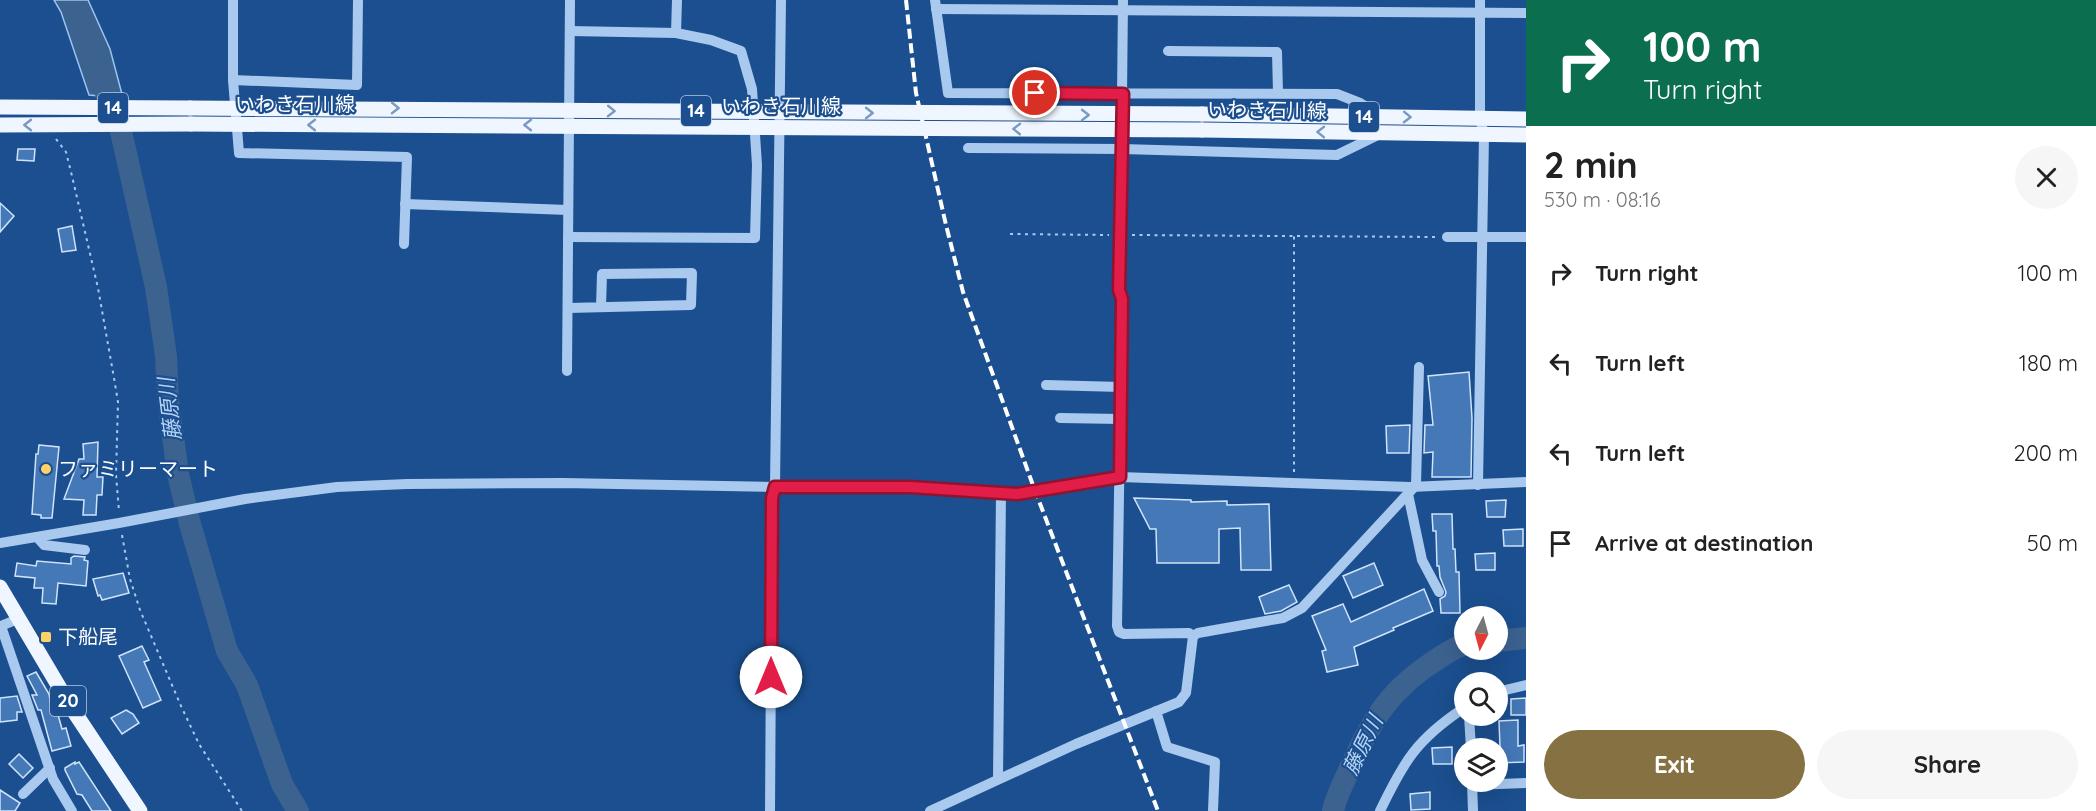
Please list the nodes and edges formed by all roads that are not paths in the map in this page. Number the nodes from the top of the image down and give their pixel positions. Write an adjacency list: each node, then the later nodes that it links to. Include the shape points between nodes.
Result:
1 (233, 0): 15 (street)
2 (358, 0): 15 (street, via 357,84)
3 (570, 0): 12 (street)
4 (677, 0): 13 (street)
5 (781, 0): 49 (street)
6 (1480, 0): 10 (street)
7 (936, 4): 8 (street); 17 (street, via 948,93)
8 (1123, 5): 9 (street); 17 (street)
9 (1300, 6): 10 (street)
10 (1481, 13): 11 (street); 22 (street)
11 (1526, 13)
12 (570, 31): 13 (street); 31 (street)
13 (676, 33): 32 (street, via 741,51 753,89 755,238)
14 (1168, 51): 16 (street, via 1277,52)
15 (233, 80): 30 (street, via 239,153 407,157)
16 (1278, 93): 17 (street); 21 (street, via 1338,94)
17 (1123, 94): 29 (street)
18 (0, 107): 19 (main road, いわき石川線 / 14)
19 (174, 116): 20 (main road, いわき石川線 / 14); 24 (main road, いわき石川線 / 14, one-way to 24)
20 (190, 116): 21 (main road, いわき石川線 / 14, one-way to 21, bridge); 25 (main road, いわき石川線 / 14, one-way to 20, bridge)
21 (1380, 117): 22 (main road, いわき石川線 / 14, one-way to 22)
22 (1480, 118): 23 (main road, いわき石川線 / 14); 26 (street)
23 (1526, 118)
24 (0, 125)
25 (1382, 133): 26 (main road, いわき石川線 / 14); 29 (street, via 1337,155)
26 (1484, 135): 27 (main road, いわき石川線 / 14); 34 (street)
27 (1526, 135)
28 (968, 148): 29 (street)
29 (1122, 149): 42 (street)
30 (405, 204): 31 (street); 36 (street)
31 (568, 210): 32 (street)
32 (568, 237): 38 (street)
33 (1447, 237): 34 (street)
34 (1483, 237): 35 (street); 47 (street)
35 (1526, 237)
36 (404, 244)
37 (602, 307): 37 (street, via 691,305 692,273 602,274); 38 (street)
38 (567, 308): 40 (street)
39 (1419, 368): 48 (street)
40 (567, 371)
41 (1046, 385): 42 (street)
42 (1121, 387): 44 (street)
43 (1060, 418): 44 (street)
44 (1121, 419): 45 (street)
45 (1120, 477): 48 (street); 50 (street, via 1050,490); 58 (street, via 1119,632)
46 (1526, 482): 47 (street)
47 (1478, 484): 48 (street)
48 (1416, 485): 51 (street)
49 (775, 487): 50 (street, via 910,487); 52 (street, via 563,483 337,487 245,499); 71 (street)
50 (1001, 493): 64 (street)
51 (1407, 494): 56 (street, via 1422,560); 58 (street, via 1302,608 1283,618)
52 (37, 537): 53 (street); 54 (street, via 44,545)
53 (0, 543)
54 (85, 550)
55 (0, 587): 57 (main road, 20)
56 (1439, 592)
57 (18, 619): 63 (street, via 1,626); 70 (main road, 20)
58 (1193, 636): 61 (street, via 1186,693 1179,702)
59 (1526, 685): 60 (street)
60 (1508, 689)
61 (1156, 711): 64 (street); 73 (street, via 1167,747 1215,762)
62 (1454, 715): 74 (street, via 1411,753)
63 (50, 768): 68 (street); 69 (street)
64 (998, 779): 72 (street)
65 (1508, 783): 66 (street)
66 (1526, 783)
67 (1472, 792): 75 (street)
68 (23, 794)
69 (72, 811)
70 (140, 811)
71 (770, 811)
72 (930, 811)
73 (1213, 811)
74 (1380, 811)
75 (1473, 811)

